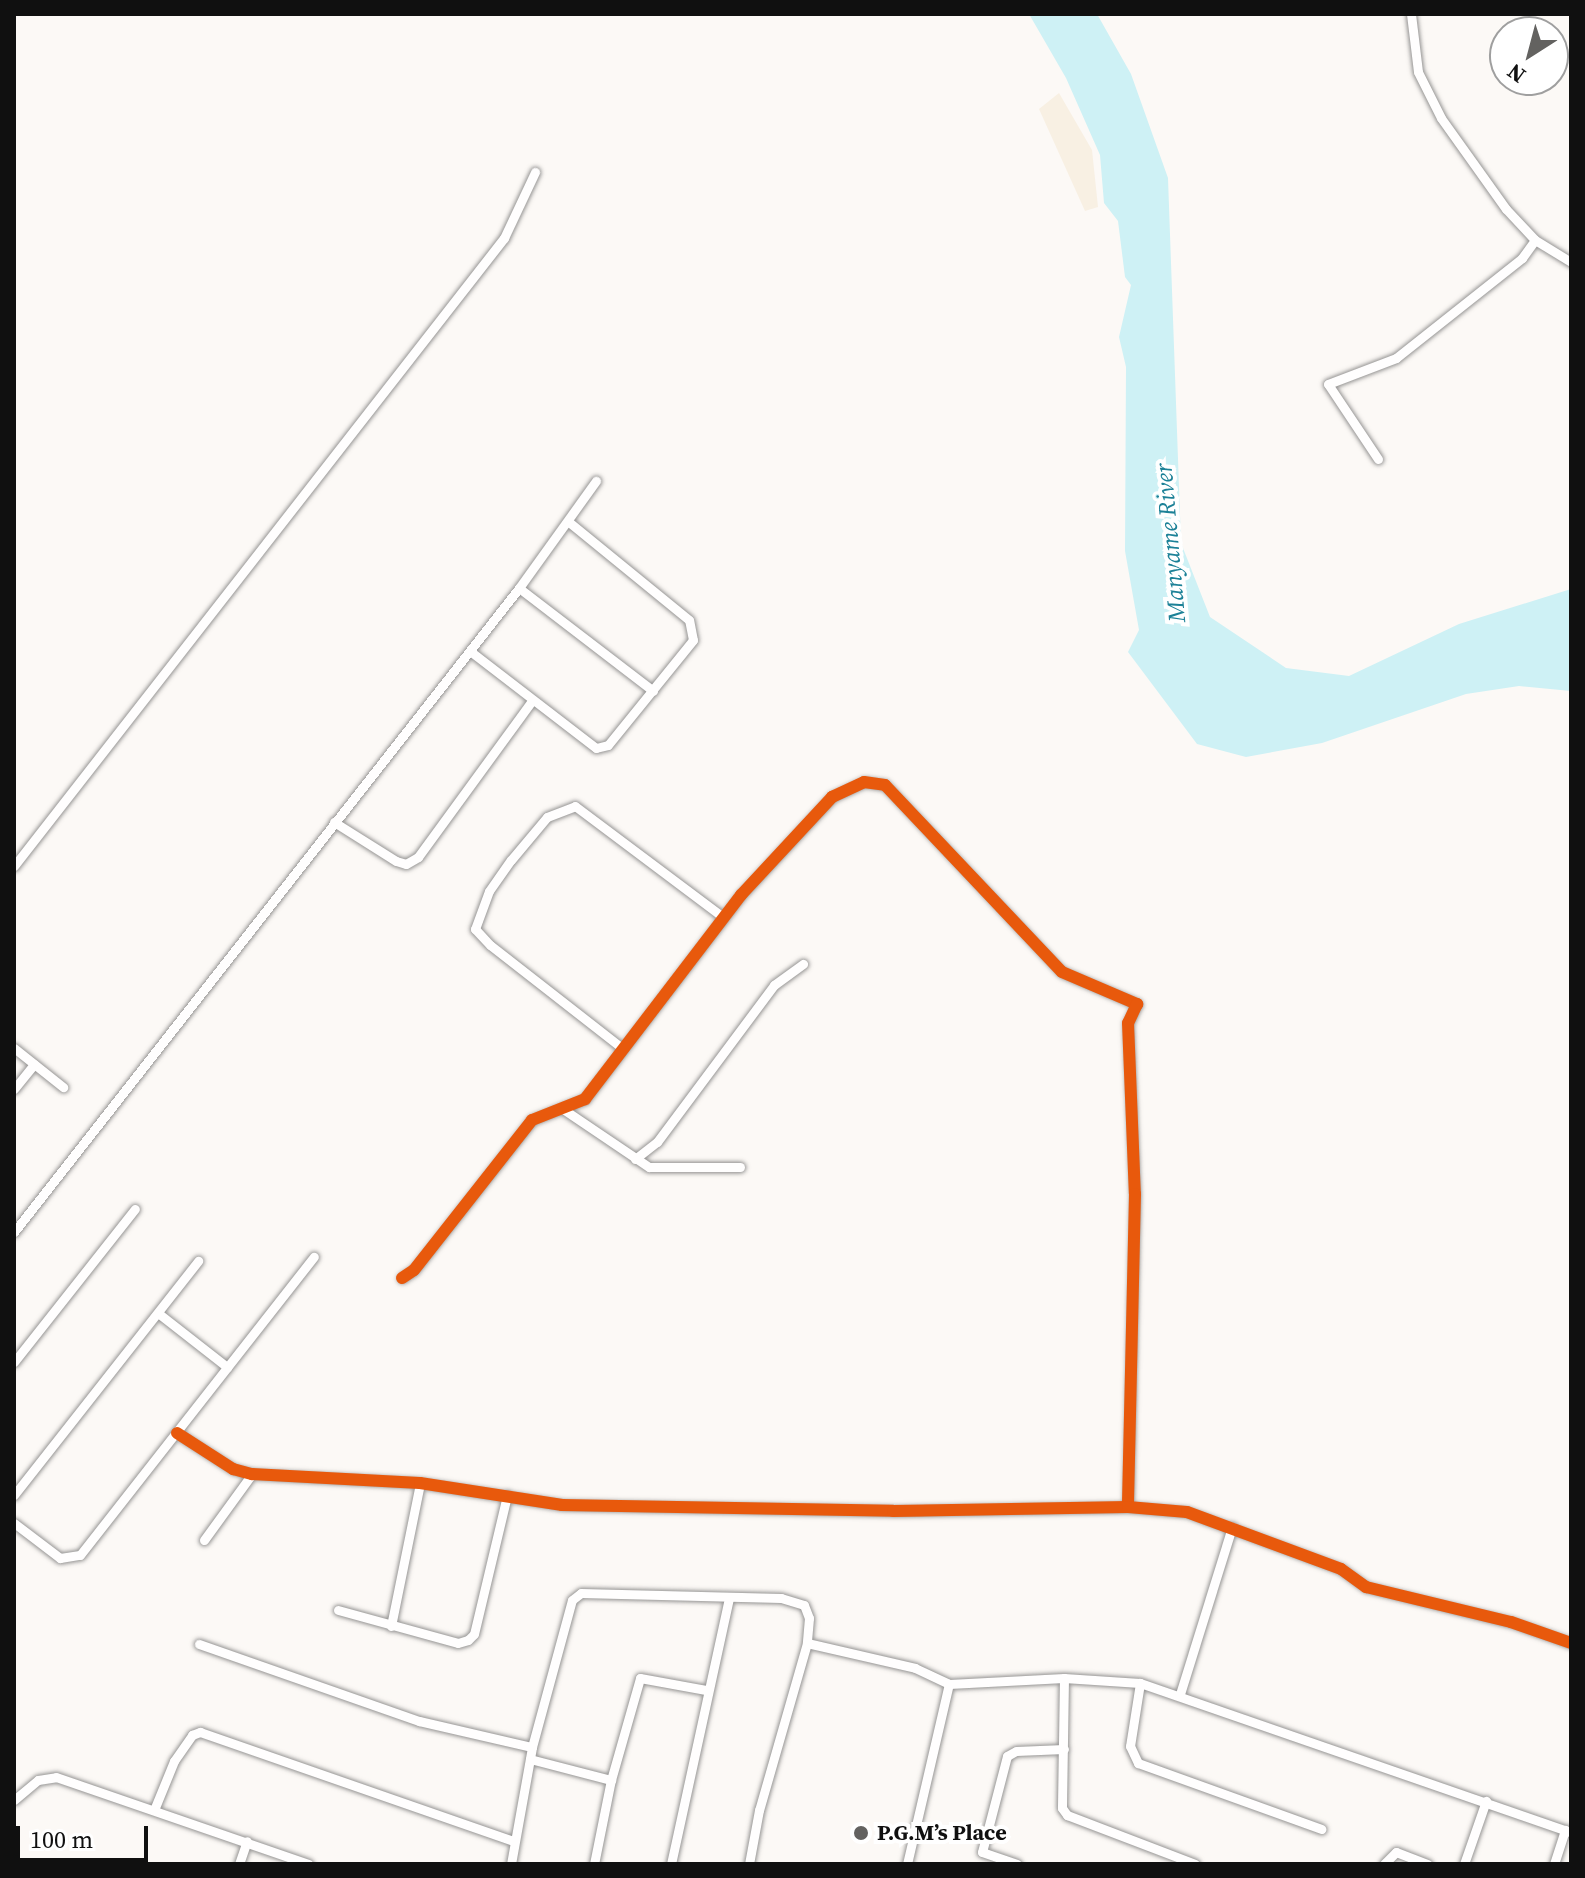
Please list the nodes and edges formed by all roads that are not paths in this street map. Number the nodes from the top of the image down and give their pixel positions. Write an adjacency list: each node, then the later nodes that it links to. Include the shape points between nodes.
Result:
1 (1411, 14): 3 (street, via 1413,52 1426,93 1506,209)
2 (535, 172): 13 (street, via 504,238)
3 (1535, 240): 4 (street); 5 (street, via 1522,258 1396,358 1328,384)
4 (1571, 262)
5 (1378, 459)
6 (596, 481): 7 (street)
7 (569, 522): 8 (street); 10 (street, via 689,620 693,640)
8 (519, 588): 9 (street); 10 (street)
9 (470, 651): 11 (street); 12 (street)
10 (653, 691): 11 (street, via 608,745 596,748)
11 (531, 702): 12 (street, via 418,857 406,864 396,861)
12 (334, 822): 25 (street)
13 (14, 866)
14 (724, 918): 17 (street); 17 (street, via 575,806 547,817 511,860 489,891 475,929); 37 (street, via 832,797 864,782 885,785 1062,972 1137,1004 1128,1023 1135,1268)
15 (803, 964): 22 (street, via 774,985 657,1142)
16 (14, 1048): 18 (street)
17 (622, 1048): 21 (street, via 585,1099)
18 (34, 1064): 19 (street); 20 (street)
19 (63, 1087)
20 (14, 1089)
21 (563, 1109): 22 (street); 28 (street, via 532,1120 414,1270)
22 (635, 1159): 23 (street, via 656,1169)
23 (740, 1167)
24 (135, 1209): 30 (street)
25 (14, 1232)
26 (314, 1257): 31 (street)
27 (198, 1261): 29 (street)
28 (402, 1278)
29 (158, 1313): 31 (street); 35 (street)
30 (14, 1362)
31 (227, 1367): 32 (street)
32 (177, 1433): 33 (street, via 233,1469); 38 (street, via 80,1555 60,1558)
33 (252, 1474): 34 (street); 40 (street)
34 (420, 1483): 36 (street); 43 (street)
35 (14, 1495)
36 (507, 1495): 37 (street, via 562,1505 893,1511); 43 (street, via 474,1634 458,1643)
37 (1128, 1507): 39 (street, via 1187,1512)
38 (14, 1523)
39 (1232, 1527): 45 (street, via 1341,1569 1379,1592 1511,1622); 51 (street)
40 (204, 1540)
41 (729, 1598): 44 (street, via 781,1598 804,1605); 50 (street); 52 (street, via 575,1595)
42 (338, 1610): 43 (street)
43 (391, 1626)
44 (807, 1643): 49 (street, via 915,1668); 68 (street, via 759,1810)
45 (1571, 1643)
46 (199, 1644): 52 (street, via 419,1721)
47 (1064, 1678): 48 (street); 49 (street); 53 (street)
48 (1140, 1683): 51 (street); 59 (street, via 1130,1746 1138,1763)
49 (949, 1684): 69 (street)
50 (706, 1690): 55 (street, via 640,1678); 67 (street)
51 (1180, 1694): 57 (street)
52 (532, 1747): 54 (street)
53 (1064, 1749): 70 (street, via 1007,1756 982,1852); 71 (street, via 1062,1808 1067,1815)
54 (530, 1759): 55 (street); 62 (street)
55 (611, 1780): 66 (street)
56 (14, 1800): 58 (street, via 38,1780 56,1777)
57 (1486, 1801): 60 (street); 74 (street)
58 (154, 1810): 61 (street); 62 (street, via 174,1761 200,1732)
59 (1321, 1829)
60 (1568, 1831): 75 (street)
61 (247, 1841): 63 (street); 64 (street)
62 (513, 1841): 65 (street)
63 (239, 1864)
64 (308, 1864)
65 (511, 1864)
66 (594, 1864)
67 (671, 1864)
68 (749, 1864)
69 (907, 1864)
70 (1017, 1864)
71 (1195, 1864)
72 (1384, 1864): 73 (street, via 1396,1852)
73 (1428, 1864)
74 (1464, 1864)
75 (1554, 1864)

